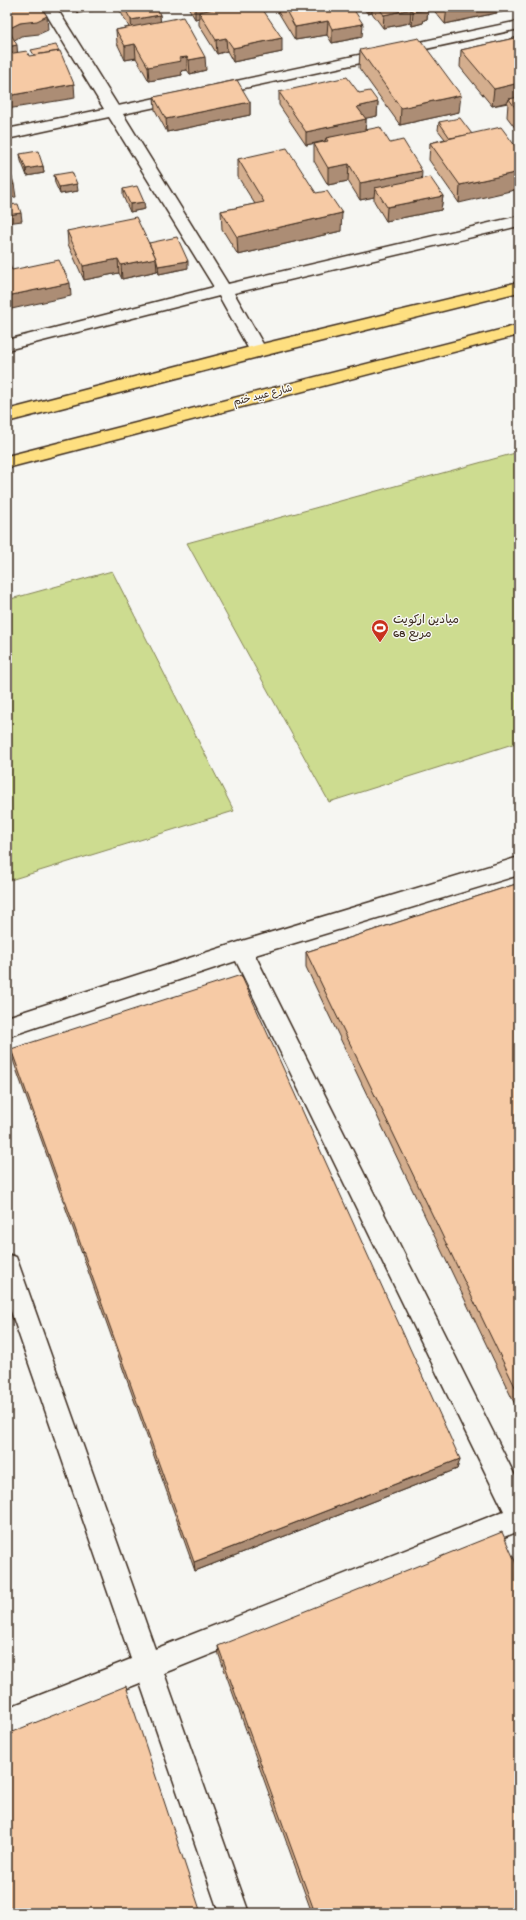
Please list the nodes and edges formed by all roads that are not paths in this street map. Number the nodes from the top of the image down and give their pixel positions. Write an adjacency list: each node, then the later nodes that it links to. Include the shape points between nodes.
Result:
1 (49, 7): 3 (street)
2 (519, 25): 3 (street)
3 (115, 112): 4 (street); 7 (street)
4 (7, 134)
5 (519, 221): 7 (street)
6 (519, 287): 10 (main road)
7 (224, 290): 9 (street); 10 (street)
8 (519, 330): 12 (main road, شارع عبيد ختم)
9 (7, 344)
10 (258, 351): 11 (main road)
11 (7, 416)
12 (7, 462)
13 (519, 866): 14 (street)
14 (242, 950): 15 (street); 17 (street)
15 (7, 1027)
16 (7, 1264): 19 (street)
17 (519, 1512)
18 (519, 1518): 19 (street)
19 (149, 1666): 20 (street); 21 (street)
20 (7, 1722)
21 (234, 1913)

